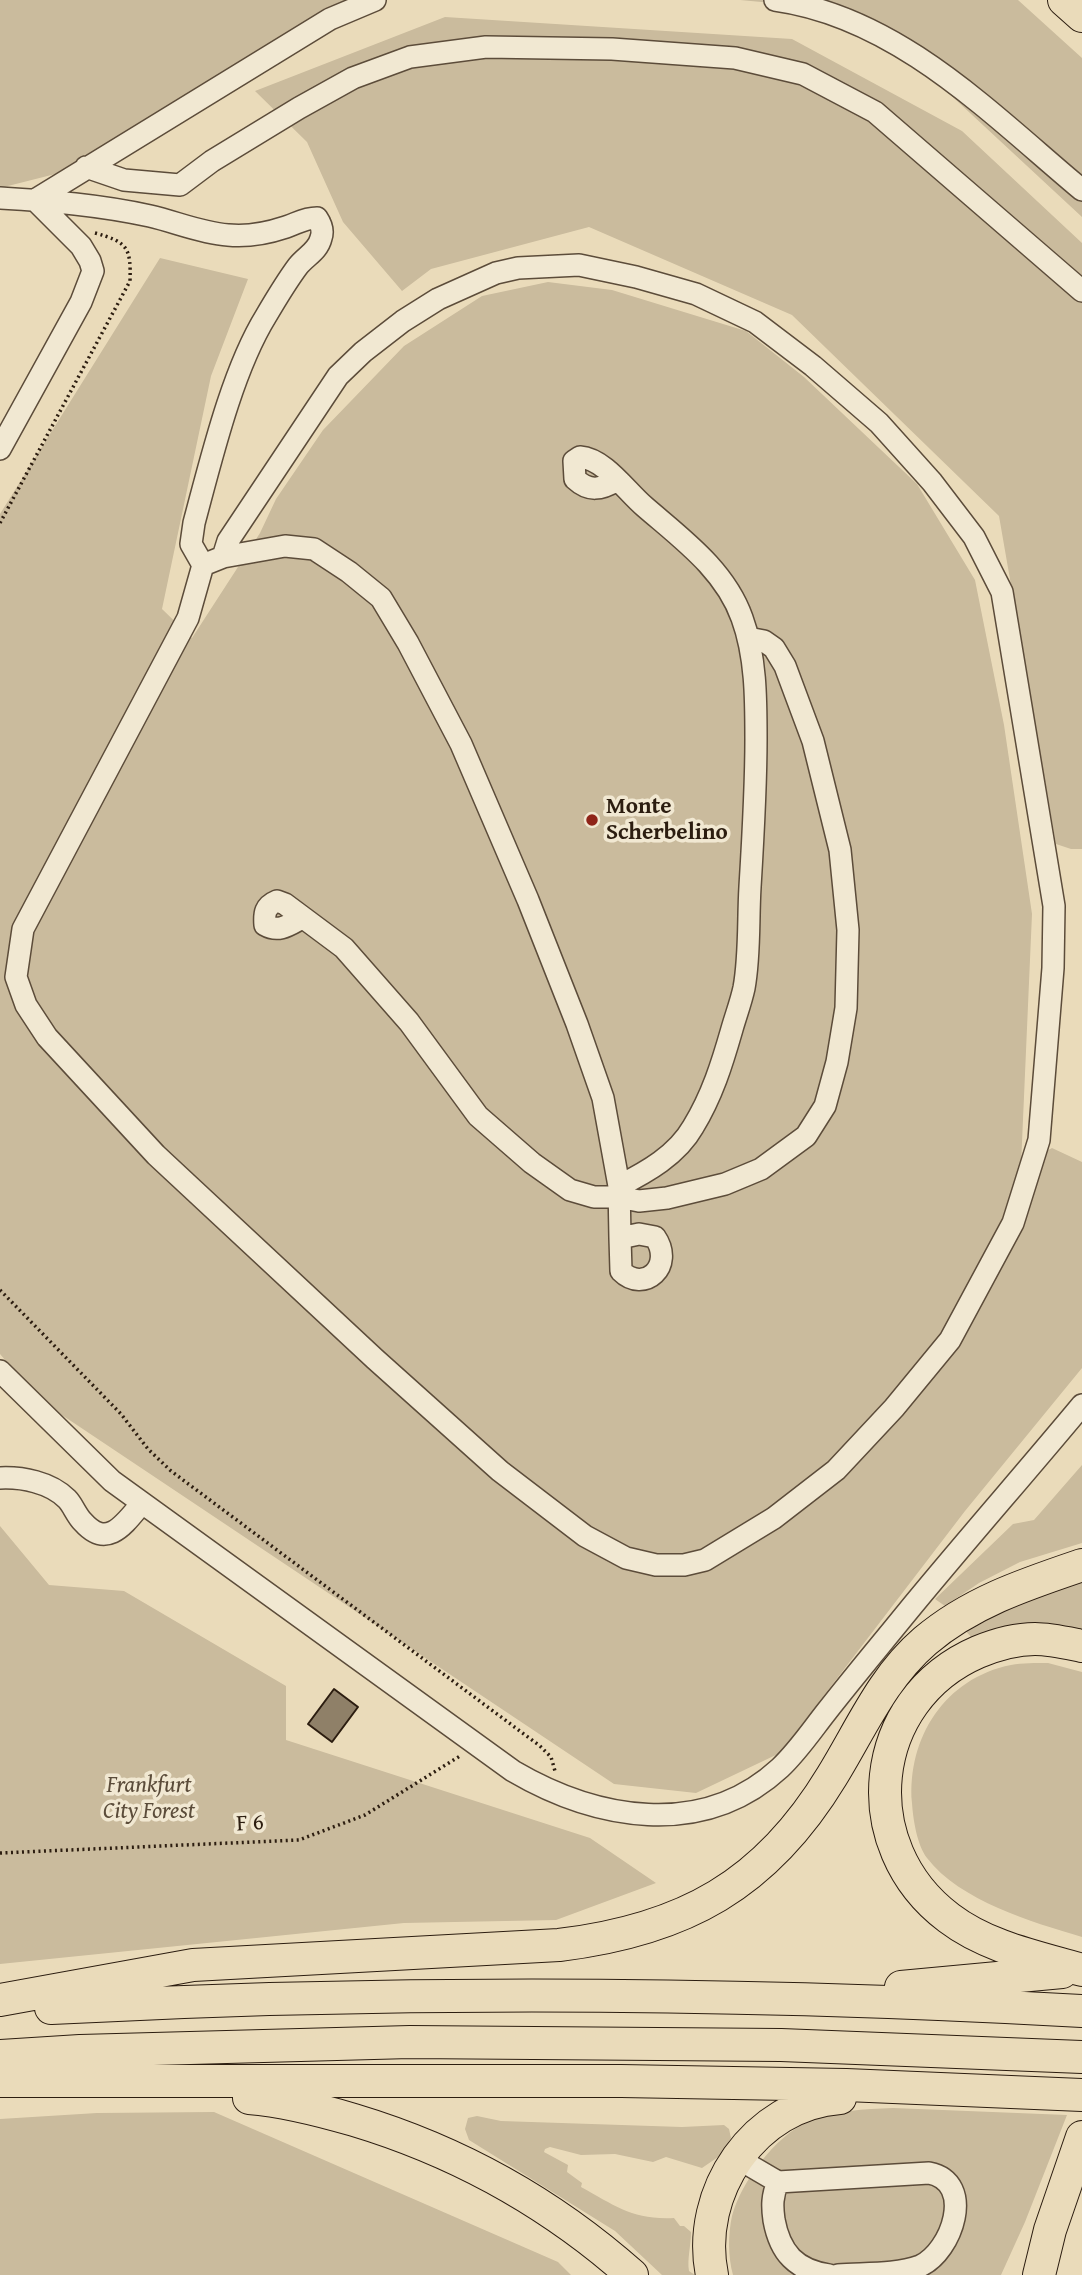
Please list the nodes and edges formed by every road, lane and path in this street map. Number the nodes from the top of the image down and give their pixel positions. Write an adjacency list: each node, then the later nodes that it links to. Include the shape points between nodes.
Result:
1 (375, 0): 5 (lane, via 330,19)
2 (775, 0): 6 (lane, via 800,3 858,24 913,52)
3 (1064, 0): 4 (highway)
4 (1082, 16)
5 (86, 167): 8 (lane); 10 (lane, via 124,180 180,185 299,108 353,78 410,57 486,47 612,49 735,58 803,74 875,112)
6 (1082, 190)
7 (0, 198): 8 (lane)
8 (35, 200): 9 (lane); 14 (lane, via 99,206 226,235 249,236 304,218 317,218 322,225 316,250 280,292 240,372 194,523 191,544)
9 (58, 226): 11 (lane, via 81,246 93,271); 13 (path, via 121,242 131,257 130,281)
10 (1082, 291)
11 (0, 449)
12 (617, 480): 15 (lane, via 701,556 728,589)
13 (0, 523)
14 (213, 561): 14 (lane, via 338,376 363,352 403,321 468,283 518,268 579,265 696,294 755,322 813,366 879,423 932,482 974,537 1002,592 1054,906 1054,968 1039,1140 1013,1223 950,1340 836,1470 774,1518 705,1560 656,1565 626,1558 585,1536 500,1471 156,1155 47,1037 26,1005 16,977 23,929 188,618); 17 (lane, via 285,546 314,550 381,598 461,744 528,900 603,1098)
15 (748, 638): 17 (lane, via 756,714 756,795 744,988 716,1083 692,1130 672,1153); 17 (lane, via 774,648 785,666 813,741 839,850 848,930 846,1008 837,1062 825,1106 806,1136 761,1169 725,1184 667,1198 639,1201)
16 (302, 918): 17 (lane, via 344,948 409,1022 478,1116 505,1140 570,1190 594,1197)
17 (619, 1191): 18 (lane)
18 (620, 1238)
19 (0, 1290): 27 (path, via 171,1471 546,1752 557,1775)
20 (0, 1371): 23 (lane, via 112,1481)
21 (1082, 1405): 27 (lane, via 779,1769 735,1798 684,1813 621,1813)
22 (0, 1478): 23 (lane, via 49,1487 67,1499 94,1533 109,1535 122,1527)
23 (142, 1503): 26 (lane)
24 (1082, 1565): 30 (highway, via 991,1599 924,1642 884,1687 831,1777 780,1846 723,1894 665,1923 559,1945 193,1965)
25 (1082, 1646): 29 (highway, via 1035,1639 1010,1642 961,1659 940,1674 903,1719 890,1750 884,1791 893,1846 905,1870 947,1917 1002,1946)
26 (477, 1745): 27 (lane); 28 (path, F 6, via 365,1815 299,1840)
27 (551, 1792)
28 (0, 1853)
29 (1082, 1970): 31 (highway)
30 (0, 2000)
31 (774, 2000): 32 (highway, via 343,1998); 33 (highway)
32 (0, 2011)
33 (1082, 2011)
34 (0, 2056): 35 (highway, via 424,2042 767,2044)
35 (1082, 2057)
36 (0, 2081): 37 (highway)
37 (137, 2081): 38 (highway, via 621,2081); 44 (highway, via 328,2112 412,2140 538,2203)
38 (955, 2090): 39 (highway); 41 (highway, via 811,2102 776,2118)
39 (1082, 2095)
40 (1082, 2137): 43 (highway)
41 (737, 2158): 42 (lane); 45 (highway, via 712,2214)
42 (778, 2182): 46 (lane, via 772,2205 782,2248 803,2267); 47 (lane, via 929,2173 948,2181 956,2210 934,2256 921,2266 899,2271)
43 (1050, 2230): 48 (highway); 49 (highway)
44 (632, 2275)
45 (712, 2275)
46 (829, 2275)
47 (838, 2275)
48 (1027, 2275)
49 (1039, 2275)

